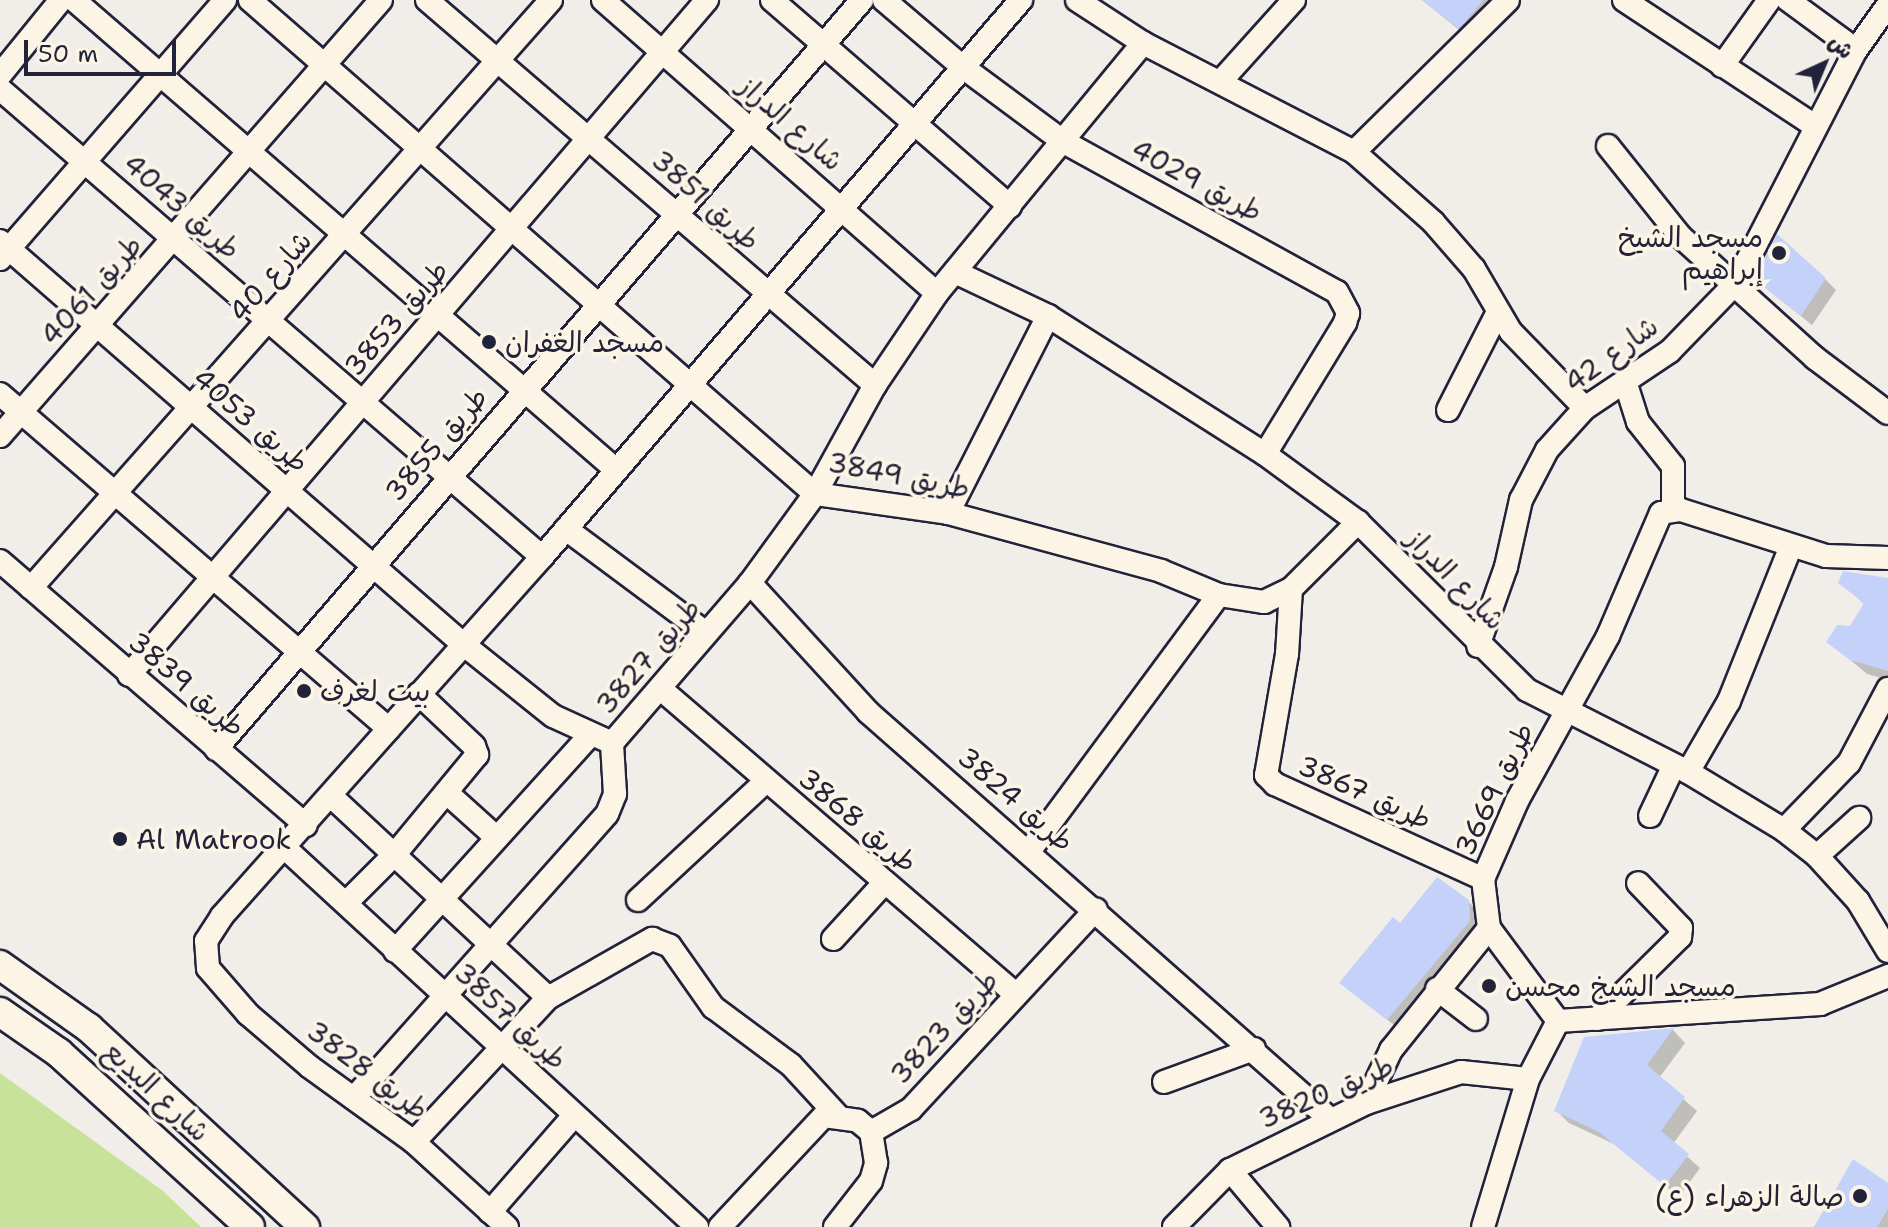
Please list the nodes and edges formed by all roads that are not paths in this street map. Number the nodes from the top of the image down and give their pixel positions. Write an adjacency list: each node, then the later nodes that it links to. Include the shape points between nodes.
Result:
1 (61, 0): 30 (street)
2 (74, 0): 29 (street)
3 (225, 0): 29 (street)
4 (250, 0): 26 (street, طريق 3849)
5 (381, 0): 26 (street, طريق 4061)
6 (427, 0): 25 (street, طريق 3851)
7 (551, 0): 25 (street, شارع 40)
8 (603, 0): 23 (street, شارع الدراز)
9 (707, 0): 23 (street, طريق 3853)
10 (772, 0): 22 (street)
11 (862, 0): 22 (street, طريق 3855)
12 (884, 0): 28 (street, طريق 4029)
13 (1021, 0): 28 (street)
14 (1077, 0): 21 (street)
15 (1294, 0): 31 (street)
16 (1508, 0): 41 (street)
17 (1769, 0): 27 (street)
18 (1788, 0): 24 (street)
19 (1634, 3): 27 (street)
20 (1888, 5): 24 (street, شارع 42)
21 (1143, 43): 31 (street); 37 (street, طريق 3827)
22 (822, 44): 33 (street); 35 (street, طريق 3855)
23 (663, 50): 35 (street, شارع الدراز); 36 (street, طريق 3853)
24 (1856, 50): 34 (street, شارع 42)
25 (496, 61): 36 (street, طريق 3851); 39 (street, شارع 40)
26 (323, 66): 39 (street, طريق 3849); 40 (street, طريق 4061)
27 (1722, 66): 34 (street)
28 (964, 68): 33 (street); 37 (street, طريق 4029)
29 (162, 74): 40 (street); 42 (street)
30 (0, 75)
31 (1221, 81): 41 (street)
32 (0, 89): 42 (street, طريق 4043)
33 (915, 123): 43 (street); 44 (street)
34 (1815, 126): 51 (street, شارع 42, via 1796,174)
35 (750, 127): 44 (street, شارع الدراز); 45 (street, طريق 3855)
36 (590, 138): 45 (street, طريق 3851); 46 (street, طريق 3853)
37 (1064, 142): 43 (street, طريق 3827); 72 (street, طريق 4029, via 1327,284 1345,302 1345,323)
38 (1608, 146): 51 (street, via 1660,215)
39 (416, 149): 46 (street, طريق 3849); 47 (street, شارع 40)
40 (250, 151): 47 (street); 48 (street, طريق 4061)
41 (1354, 152): 55 (street, via 1393,184 1474,269)
42 (86, 163): 48 (street, طريق 4043); 49 (street)
43 (1010, 206): 50 (street, طريق 3827)
44 (843, 208): 52 (street, شارع الدراز); 53 (street)
45 (676, 212): 53 (street, طريق 3851); 54 (street, طريق 3855)
46 (511, 232): 54 (street, طريق 3849); 56 (street, طريق 3853)
47 (345, 235): 56 (street); 58 (street, شارع 40)
48 (175, 240): 58 (street, طريق 4043); 59 (street, طريق 4061)
49 (3, 249): 59 (street, طريق 4053)
50 (955, 272): 52 (street, طريق 3827); 57 (street, شارع الدراز)
51 (1736, 283): 60 (street, شارع 42, via 1670,351); 70 (street, via 1815,358)
52 (937, 293): 61 (street, طريق 3827)
53 (768, 296): 61 (street, طريق 3851); 62 (street)
54 (595, 305): 62 (street, طريق 3849); 63 (street, طريق 3855)
55 (1498, 312): 66 (street, via 1532,357); 68 (street)
56 (439, 316): 63 (street); 65 (street, طريق 3853)
57 (1048, 316): 72 (street, شارع الدراز); 79 (street)
58 (271, 322): 65 (street, طريق 4043); 67 (street, شارع 40)
59 (99, 326): 67 (street, طريق 4053); 69 (street, طريق 4061)
60 (1625, 381): 66 (street, شارع 42); 78 (street, via 1638,422 1673,466)
61 (875, 385): 76 (street, طريق 3827)
62 (688, 386): 73 (street); 76 (street, طريق 3849)
63 (523, 388): 73 (street); 74 (street, طريق 3855)
64 (0, 394): 69 (street)
65 (362, 402): 74 (street, طريق 4043); 75 (street, طريق 3853)
66 (1585, 408): 94 (street, شارع 42, via 1547,450 1521,500 1506,567)
67 (194, 410): 75 (street, طريق 4053); 77 (street, شارع 40)
68 (1448, 410)
69 (21, 412): 71 (street, طريق 4061); 77 (street)
70 (1888, 413)
71 (0, 436)
72 (1265, 454): 80 (street, شارع الدراز)
73 (615, 469): 81 (street)
74 (448, 476): 83 (street, طريق 4043); 86 (street, طريق 3855)
75 (287, 492): 86 (street, طريق 4053); 87 (street, طريق 3853)
76 (815, 494): 79 (street, طريق 3849); 88 (street, طريق 3827)
77 (117, 496): 87 (street); 89 (street, شارع 40)
78 (1670, 509): 82 (street); 100 (street, طريق 3669)
79 (948, 513): 91 (street, طريق 3849, via 1161,571)
80 (1358, 522): 90 (street, طريق 3849); 94 (street, شارع الدراز)
81 (566, 529): 83 (street); 92 (street)
82 (1791, 546): 84 (street, via 1850,560); 104 (street, via 1729,701)
83 (542, 557): 93 (street)
84 (1888, 558)
85 (0, 561): 89 (street, طريق 3839)
86 (372, 565): 93 (street, طريق 4053); 95 (street, طريق 3855)
87 (211, 577): 95 (street); 96 (street, طريق 3853)
88 (750, 583): 92 (street, طريق 3827); 114 (street, طريق 3824, via 868,712)
89 (31, 588): 96 (street, طريق 3839)
90 (1291, 589): 91 (street, طريق 3849, via 1264,602); 117 (street, طريق 3867, via 1279,711 1266,775 1275,784)
91 (1219, 595): 114 (street)
92 (706, 633): 98 (street, طريق 3827)
93 (463, 644): 99 (street); 102 (street, طريق 4053, via 553,716)
94 (1478, 646): 100 (street, شارع الدراز, via 1527,690)
95 (299, 652): 101 (street); 103 (street, طريق 3855)
96 (129, 675): 103 (street, طريق 3839)
97 (1888, 689): 111 (street, via 1849,763)
98 (662, 690): 102 (street, طريق 3827); 105 (street, طريق 3868)
99 (419, 694): 101 (street); 106 (street, via 478,752)
100 (1567, 711): 104 (street, شارع الدراز); 117 (street, طريق 3669, via 1517,801)
101 (389, 729): 107 (street)
102 (602, 738): 112 (street); 128 (street, طريق 3827, via 615,794 607,814)
103 (216, 749): 110 (street, طريق 3839)
104 (1681, 768): 108 (street); 111 (street, شارع الدراز)
105 (765, 782): 118 (street, طريق 3868); 121 (street)
106 (447, 793): 112 (street); 115 (street)
107 (331, 796): 110 (street); 115 (street)
108 (1650, 816)
109 (1859, 818): 116 (street)
110 (306, 825): 113 (street)
111 (1784, 830): 116 (street, شارع الدراز)
112 (497, 838): 120 (street)
113 (285, 848): 123 (street, طريق 3857); 145 (street, طريق 3828, via 213,927 203,954 220,985 248,1014)
114 (1030, 850): 124 (street, طريق 3824)
115 (395, 854): 120 (street); 123 (street)
116 (1817, 856): 122 (street, شارع الدراز)
117 (1483, 879): 126 (street, طريق 3669)
118 (885, 882): 127 (street); 135 (street, طريق 3868)
119 (1638, 883): 139 (street, via 1681,928 1680,937)
120 (442, 898): 128 (street); 129 (street)
121 (638, 900)
122 (1858, 901): 125 (street); 130 (street, شارع الدراز)
123 (346, 903): 129 (street, طريق 3857)
124 (1096, 909): 135 (street, طريق 3823); 142 (street, طريق 3824)
125 (1888, 918)
126 (1489, 928): 133 (street); 140 (street, طريق 3669)
127 (833, 939)
128 (487, 944): 134 (street, طريق 3827); 136 (street)
129 (395, 951): 134 (street, طريق 3857)
130 (1888, 951)
131 (0, 965): 155 (main road, شارع البديع, via 89,1028)
132 (1888, 976): 139 (street, via 1820,1004)
133 (1437, 989): 138 (street); 146 (street, via 1391,1050)
134 (444, 993): 141 (street, طريق 3857); 145 (street, طريق 3827)
135 (1015, 994): 150 (street, طريق 3823, via 911,1109)
136 (548, 998): 141 (street); 148 (street, via 652,939 670,946 724,1017 777,1054)
137 (0, 1012): 154 (main road, شارع البديع, via 59,1053)
138 (1476, 1019)
139 (1597, 1019): 140 (street)
140 (1558, 1021): 143 (street)
141 (502, 1047): 147 (street, طريق 3857); 151 (street)
142 (1254, 1049): 144 (street); 149 (street, طريق 3824)
143 (1528, 1079): 146 (street, طريق 3820, via 1461,1072); 161 (street)
144 (1164, 1082)
145 (354, 1098): 151 (street, طريق 3828)
146 (1366, 1103): 149 (street, طريق 3820)
147 (573, 1117): 153 (street); 156 (street, طريق 3857)
148 (839, 1117): 150 (street, via 858,1121); 157 (street, via 824,1116 812,1125)
149 (1330, 1119): 152 (street, طريق 3820)
150 (871, 1132): 158 (street, via 876,1163 871,1181)
151 (414, 1142): 153 (street, طريق 3828)
152 (1230, 1170): 159 (street, طريق 3820); 160 (street)
153 (499, 1219)
154 (250, 1227)
155 (305, 1227)
156 (697, 1227)
157 (720, 1227)
158 (835, 1227)
159 (1174, 1227)
160 (1278, 1227)
161 (1483, 1227)

